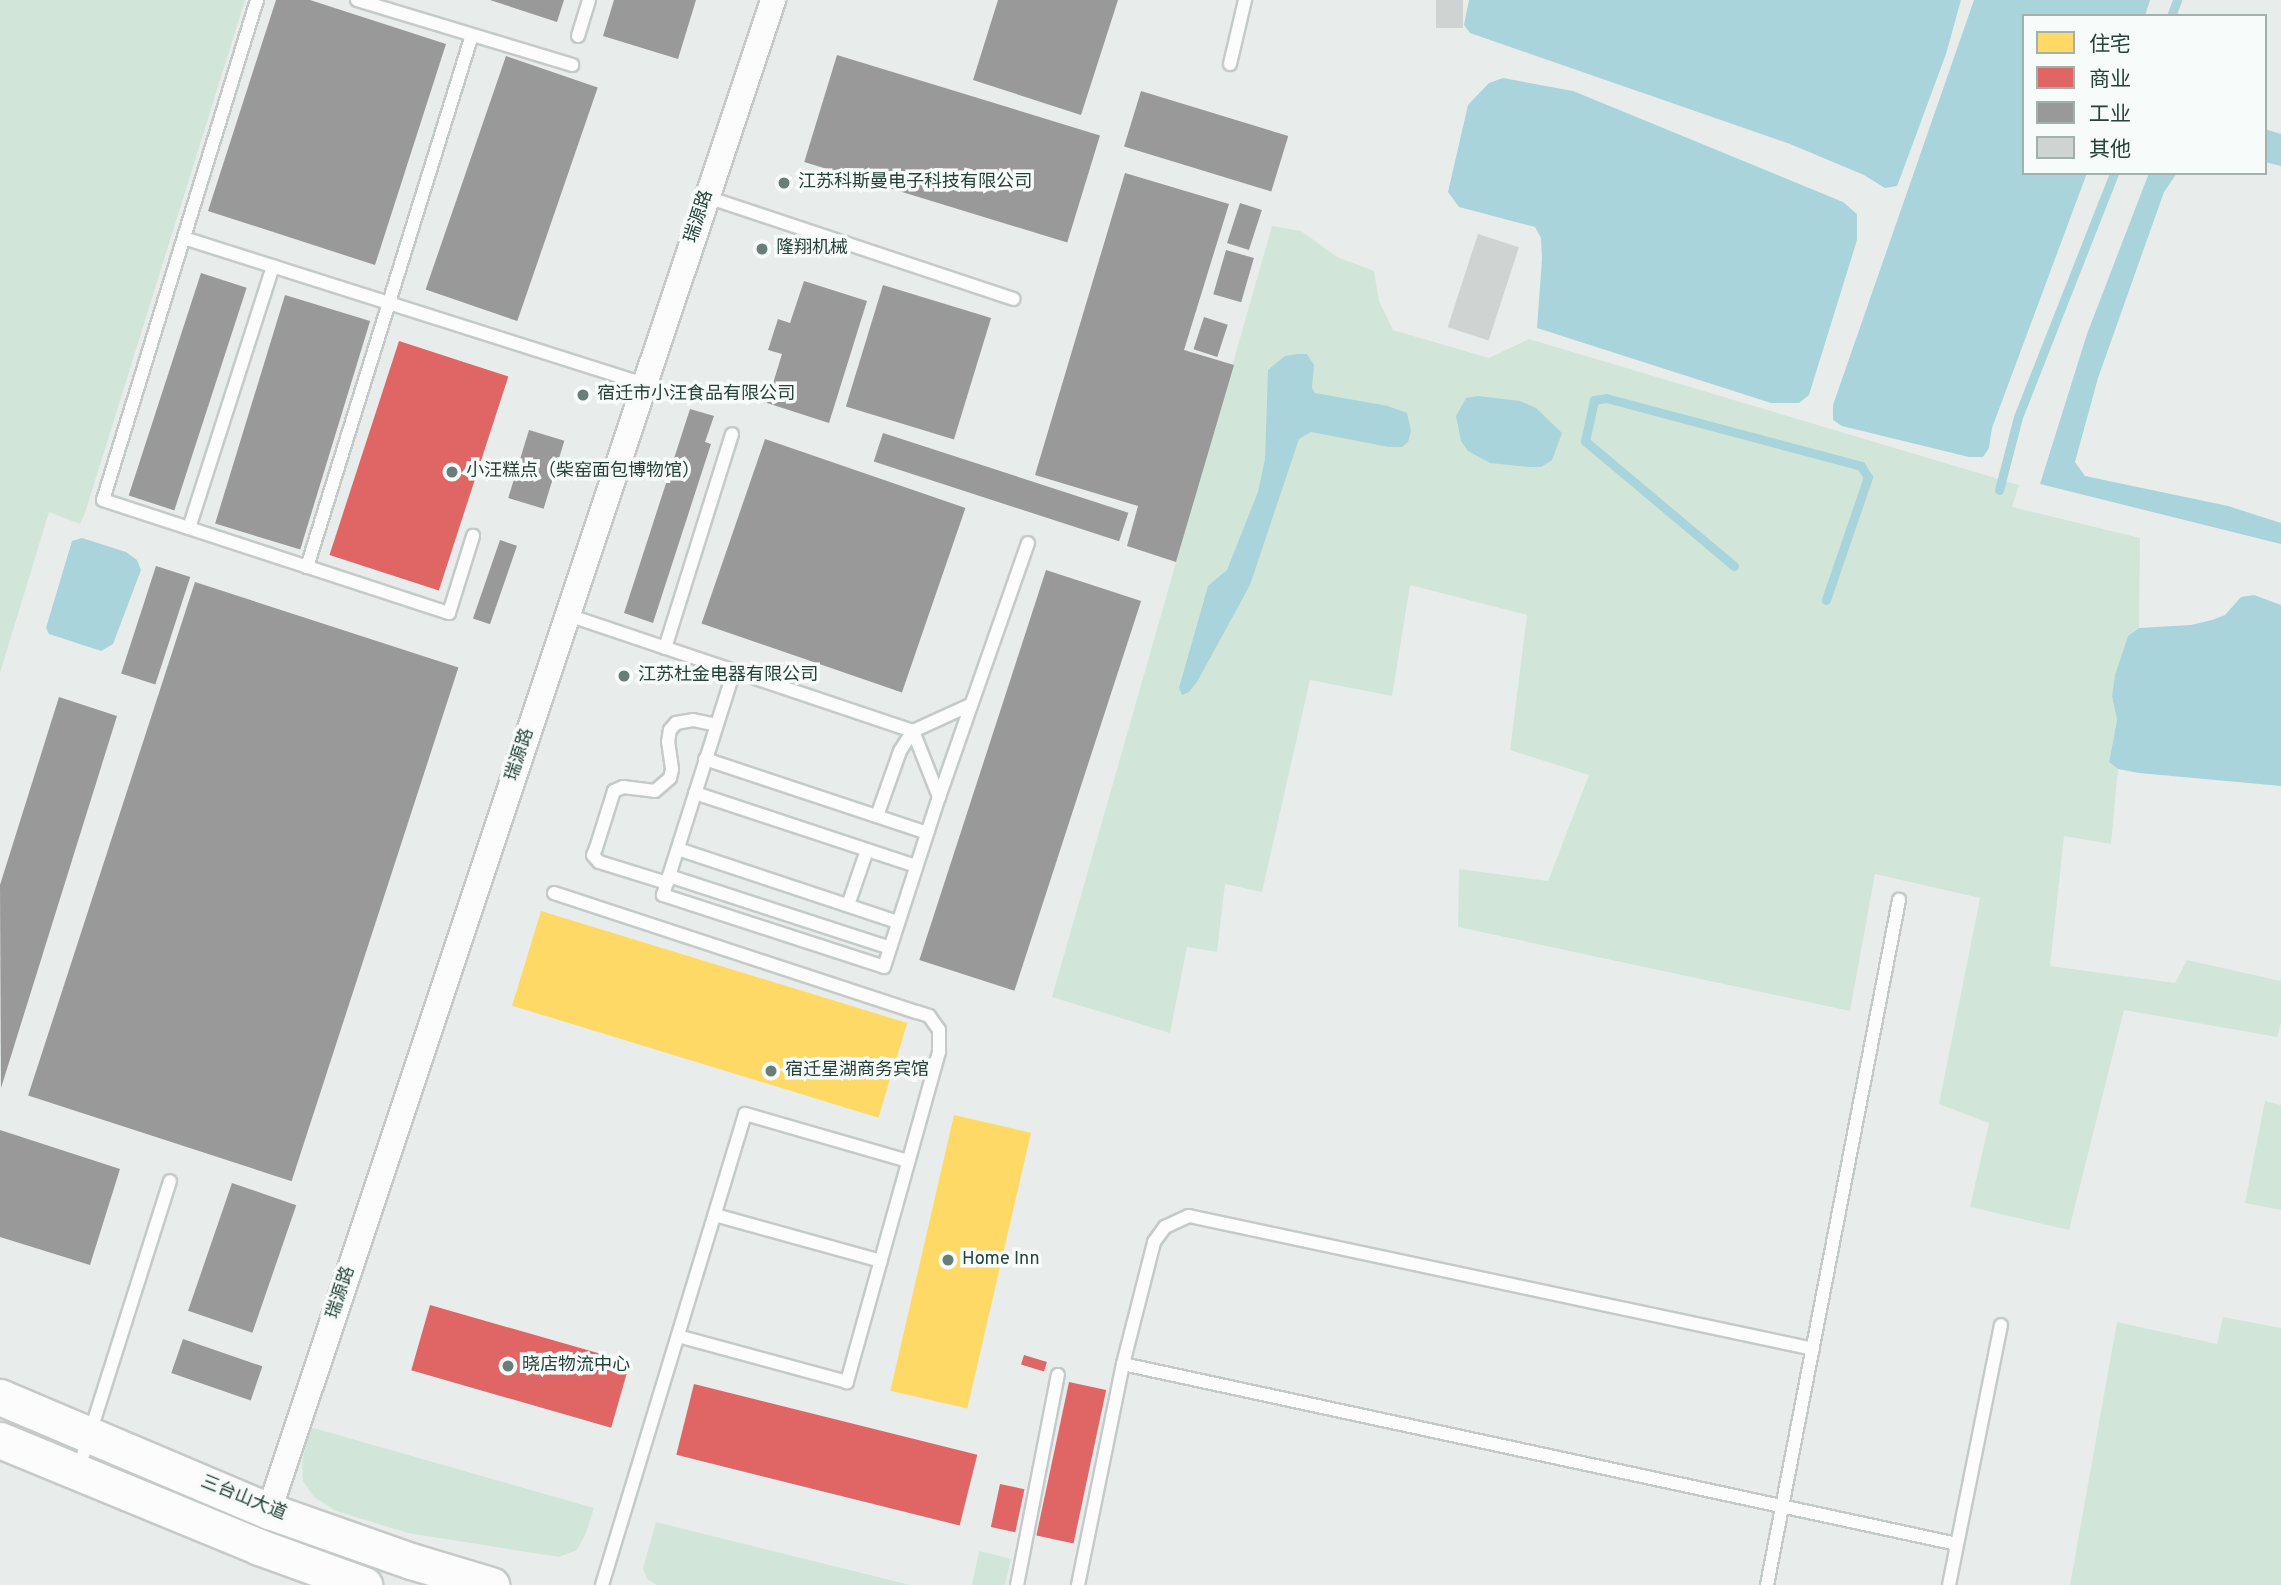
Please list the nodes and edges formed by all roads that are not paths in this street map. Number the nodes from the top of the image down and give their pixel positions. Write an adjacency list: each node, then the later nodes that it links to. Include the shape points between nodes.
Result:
1 (257, 0): 11 (lane)
2 (357, 0): 6 (lane)
3 (589, 0): 7 (lane)
4 (773, 0): 10 (street, 瑞源路)
5 (1245, 0): 8 (lane)
6 (472, 35): 9 (lane); 14 (lane)
7 (578, 36)
8 (1230, 64)
9 (572, 65)
10 (707, 197): 13 (lane); 15 (street, 瑞源路)
11 (184, 238): 12 (lane); 17 (lane, via 103,500)
12 (273, 266): 14 (lane); 17 (lane)
13 (1013, 299)
14 (390, 303): 15 (lane); 20 (lane)
15 (645, 384): 21 (street, 瑞源路)
16 (732, 434): 22 (lane)
17 (189, 528): 20 (lane)
18 (473, 536): 20 (lane, via 449,613)
19 (1028, 543): 24 (lane)
20 (307, 567)
21 (568, 615): 22 (lane); 55 (street, 瑞源路)
22 (665, 648): 23 (lane)
23 (734, 671): 25 (lane); 26 (lane)
24 (970, 705): 26 (lane); 29 (lane)
25 (716, 725): 27 (lane); 35 (lane, via 693,720 676,723 668,742 670,778 655,791 622,786 614,791 593,855 598,862)
26 (913, 731): 29 (lane); 30 (lane, via 900,751)
27 (705, 760): 28 (lane); 30 (lane)
28 (695, 793): 32 (lane); 33 (lane)
29 (939, 797): 31 (lane)
30 (877, 816): 31 (lane)
31 (927, 833): 34 (lane)
32 (677, 849): 35 (lane); 38 (lane)
33 (867, 850): 34 (lane); 38 (lane)
34 (916, 866): 39 (lane)
35 (668, 879): 40 (lane); 40 (lane, via 663,895 884,967)
36 (554, 893): 41 (lane, via 929,1016 939,1030 939,1052)
37 (1899, 900): 47 (lane)
38 (849, 905): 39 (lane)
39 (898, 922): 40 (lane)
40 (890, 948)
41 (908, 1161): 43 (lane, via 745,1114); 44 (lane)
42 (170, 1181): 51 (lane)
43 (715, 1215): 44 (lane); 46 (lane)
44 (881, 1261): 46 (lane, via 847,1382)
45 (2001, 1325): 56 (lane)
46 (678, 1336): 59 (lane)
47 (1813, 1349): 48 (lane, via 1189,1216 1165,1227 1154,1242); 54 (lane)
48 (1123, 1364): 54 (lane); 61 (lane)
49 (1058, 1375): 60 (lane)
50 (0, 1397): 51 (main road, 三台山大道)
51 (90, 1435): 53 (lane); 55 (main road, 三台山大道)
52 (0, 1440): 53 (main road)
53 (78, 1472): 57 (main road)
54 (1782, 1508): 56 (lane); 62 (lane)
55 (269, 1511): 58 (main road, 三台山大道)
56 (1957, 1544): 63 (lane)
57 (364, 1585)
58 (491, 1585)
59 (601, 1585)
60 (1017, 1585)
61 (1078, 1585)
62 (1767, 1585)
63 (1949, 1585)

